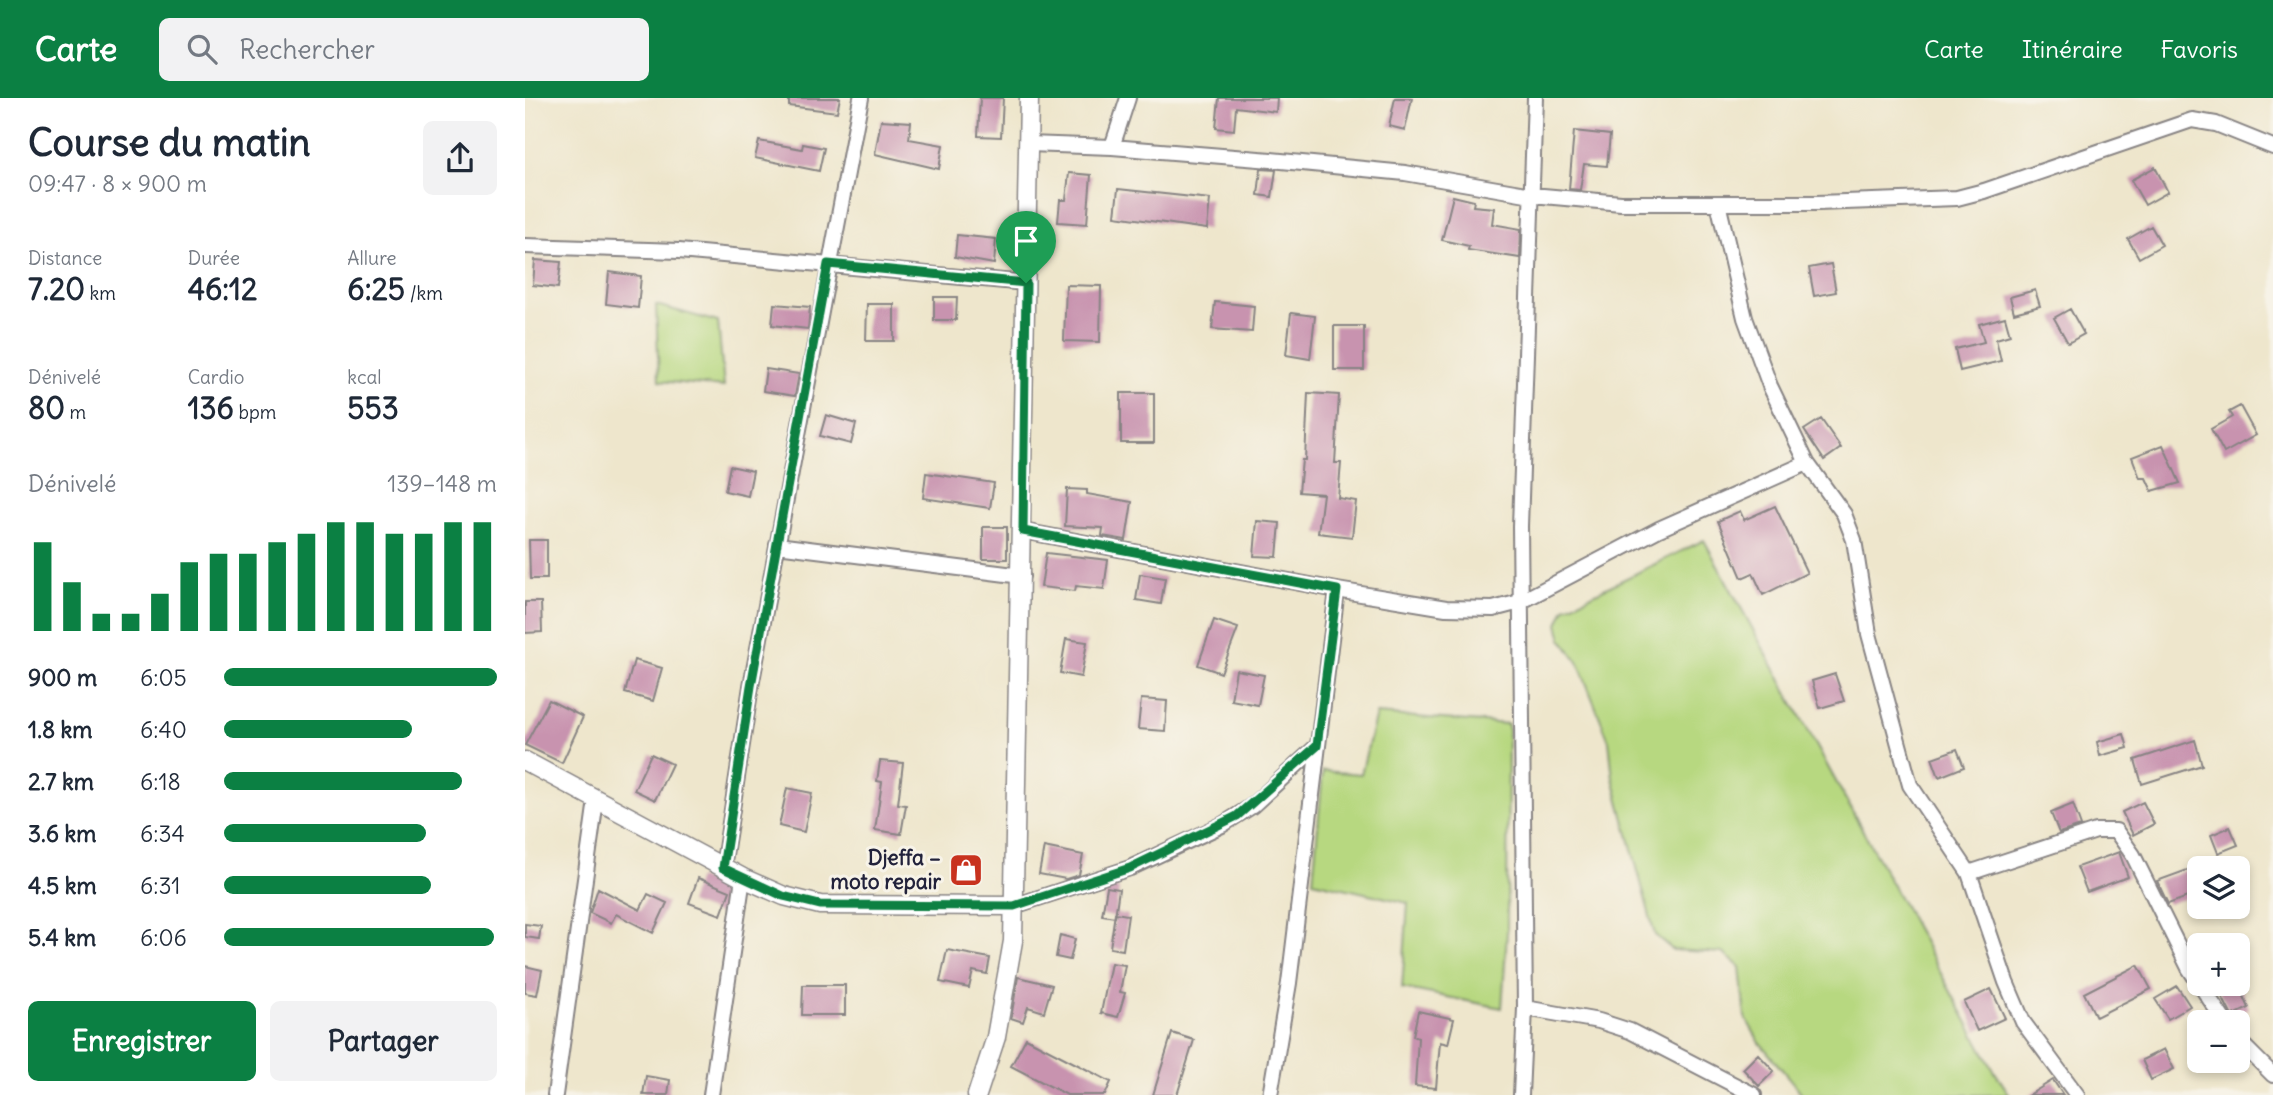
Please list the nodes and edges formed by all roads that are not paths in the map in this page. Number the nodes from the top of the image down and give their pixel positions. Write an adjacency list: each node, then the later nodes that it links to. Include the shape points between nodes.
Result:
1 (861, 98): 11 (street)
2 (1029, 98): 5 (street)
3 (1128, 98): 6 (street)
4 (1535, 98): 8 (street)
5 (1028, 144): 6 (street); 12 (street)
6 (1112, 147): 8 (street, via 1405,173)
7 (2273, 147): 9 (street, via 2216,124 2192,120 1957,198)
8 (1532, 195): 9 (street, via 1621,203); 18 (street)
9 (1718, 203): 13 (street, via 1745,318 1770,386)
10 (525, 246): 11 (street, via 679,251)
11 (828, 264): 12 (street); 15 (street)
12 (1026, 283): 14 (street)
13 (1807, 463): 18 (street, via 1659,529); 23 (street, via 1844,514 1854,540 1869,634 1910,785)
14 (1023, 531): 16 (street); 17 (street)
15 (777, 545): 16 (street); 22 (street)
16 (1022, 576): 25 (street)
17 (1337, 590): 18 (street, via 1446,608 1493,609); 19 (street)
18 (1520, 602): 26 (street)
19 (1317, 746): 25 (street, via 1252,806 1222,825 1130,868); 33 (street)
20 (525, 761): 21 (street)
21 (596, 800): 22 (street); 30 (street)
22 (723, 868): 24 (street)
23 (1969, 873): 27 (street, via 2096,831 2116,831 2133,855 2189,968); 36 (street, via 2005,982 2024,1021)
24 (743, 878): 25 (street, via 783,896 820,905); 31 (street)
25 (1014, 906): 32 (street, via 1003,1003)
26 (1525, 1008): 34 (street); 35 (street, via 1630,1031)
27 (2217, 1010)
28 (2250, 1053): 29 (street)
29 (2273, 1075)
30 (555, 1095)
31 (711, 1095)
32 (977, 1095)
33 (1271, 1095)
34 (1521, 1095)
35 (1754, 1095)
36 (2077, 1095)

